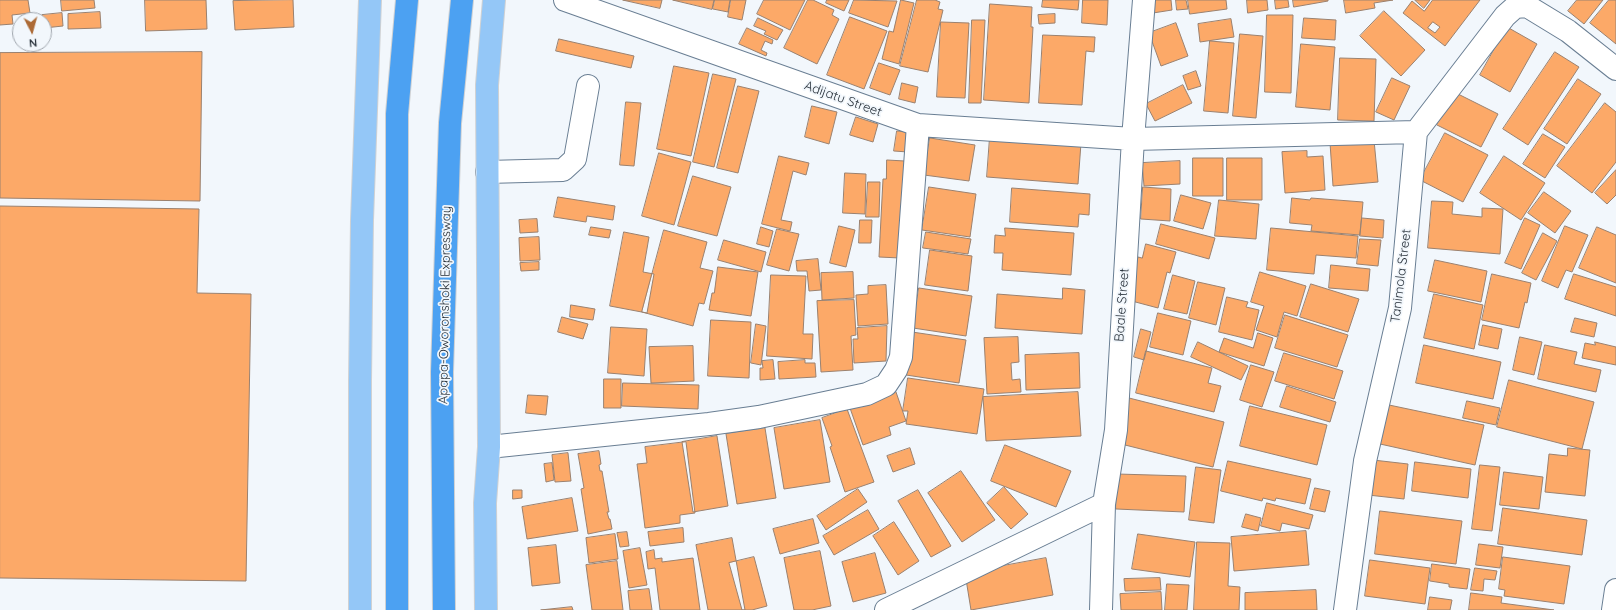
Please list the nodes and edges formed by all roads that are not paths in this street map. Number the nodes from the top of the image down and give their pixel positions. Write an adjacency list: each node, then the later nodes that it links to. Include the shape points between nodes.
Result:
1 (370, 0): 16 (main road, via 362,220)
2 (407, 0): 17 (highway, via 398,114)
3 (462, 0): 18 (highway, Apapa-Oworonshoki Expressway, via 450,123 442,364)
4 (494, 0): 12 (main road, via 487,85)
5 (565, 0): 9 (street, Adijatu Street)
6 (1144, 0): 11 (street, Baale Street)
7 (1616, 70): 10 (street, via 1568,31 1527,6 1515,7)
8 (588, 86): 12 (street, via 575,159 563,170)
9 (918, 125): 11 (street, Adijatu Street); 13 (street, via 901,357 886,385 867,394 709,424)
10 (1416, 132): 11 (street, Adijatu Street); 22 (street, Tanimola Street, via 1400,308 1365,461)
11 (1133, 139): 14 (street, Baale Street, via 1116,430)
12 (487, 172): 13 (main road)
13 (489, 447): 19 (main road, via 485,503)
14 (1104, 504): 20 (street); 21 (street, Baale Street)
15 (1616, 590): 23 (street)
16 (360, 610)
17 (397, 610)
18 (444, 610)
19 (486, 610)
20 (886, 610)
21 (1101, 610)
22 (1345, 610)
23 (1613, 610)

